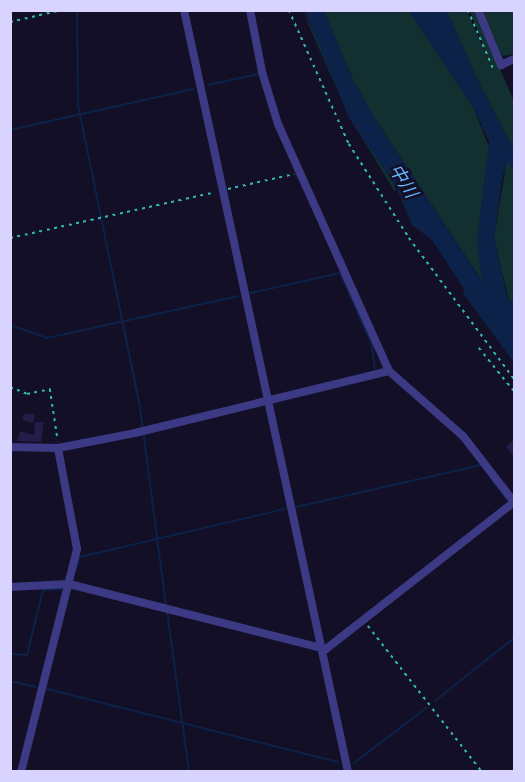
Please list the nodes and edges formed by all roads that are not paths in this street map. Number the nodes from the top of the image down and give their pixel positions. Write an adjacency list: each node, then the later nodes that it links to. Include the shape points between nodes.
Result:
1 (184, 10): 6 (street)
2 (250, 10): 5 (street, via 262,72 297,173)
3 (478, 10): 4 (street, via 501,65)
4 (514, 59)
5 (389, 371): 6 (street); 9 (street, via 463,436)
6 (267, 401): 8 (street); 12 (street)
7 (10, 447): 8 (street)
8 (58, 448): 10 (street, via 77,549)
9 (514, 502): 12 (street, via 326,649)
10 (69, 584): 11 (street); 12 (street); 13 (street)
11 (10, 587)
12 (321, 649): 14 (street)
13 (21, 771)
14 (348, 771)

